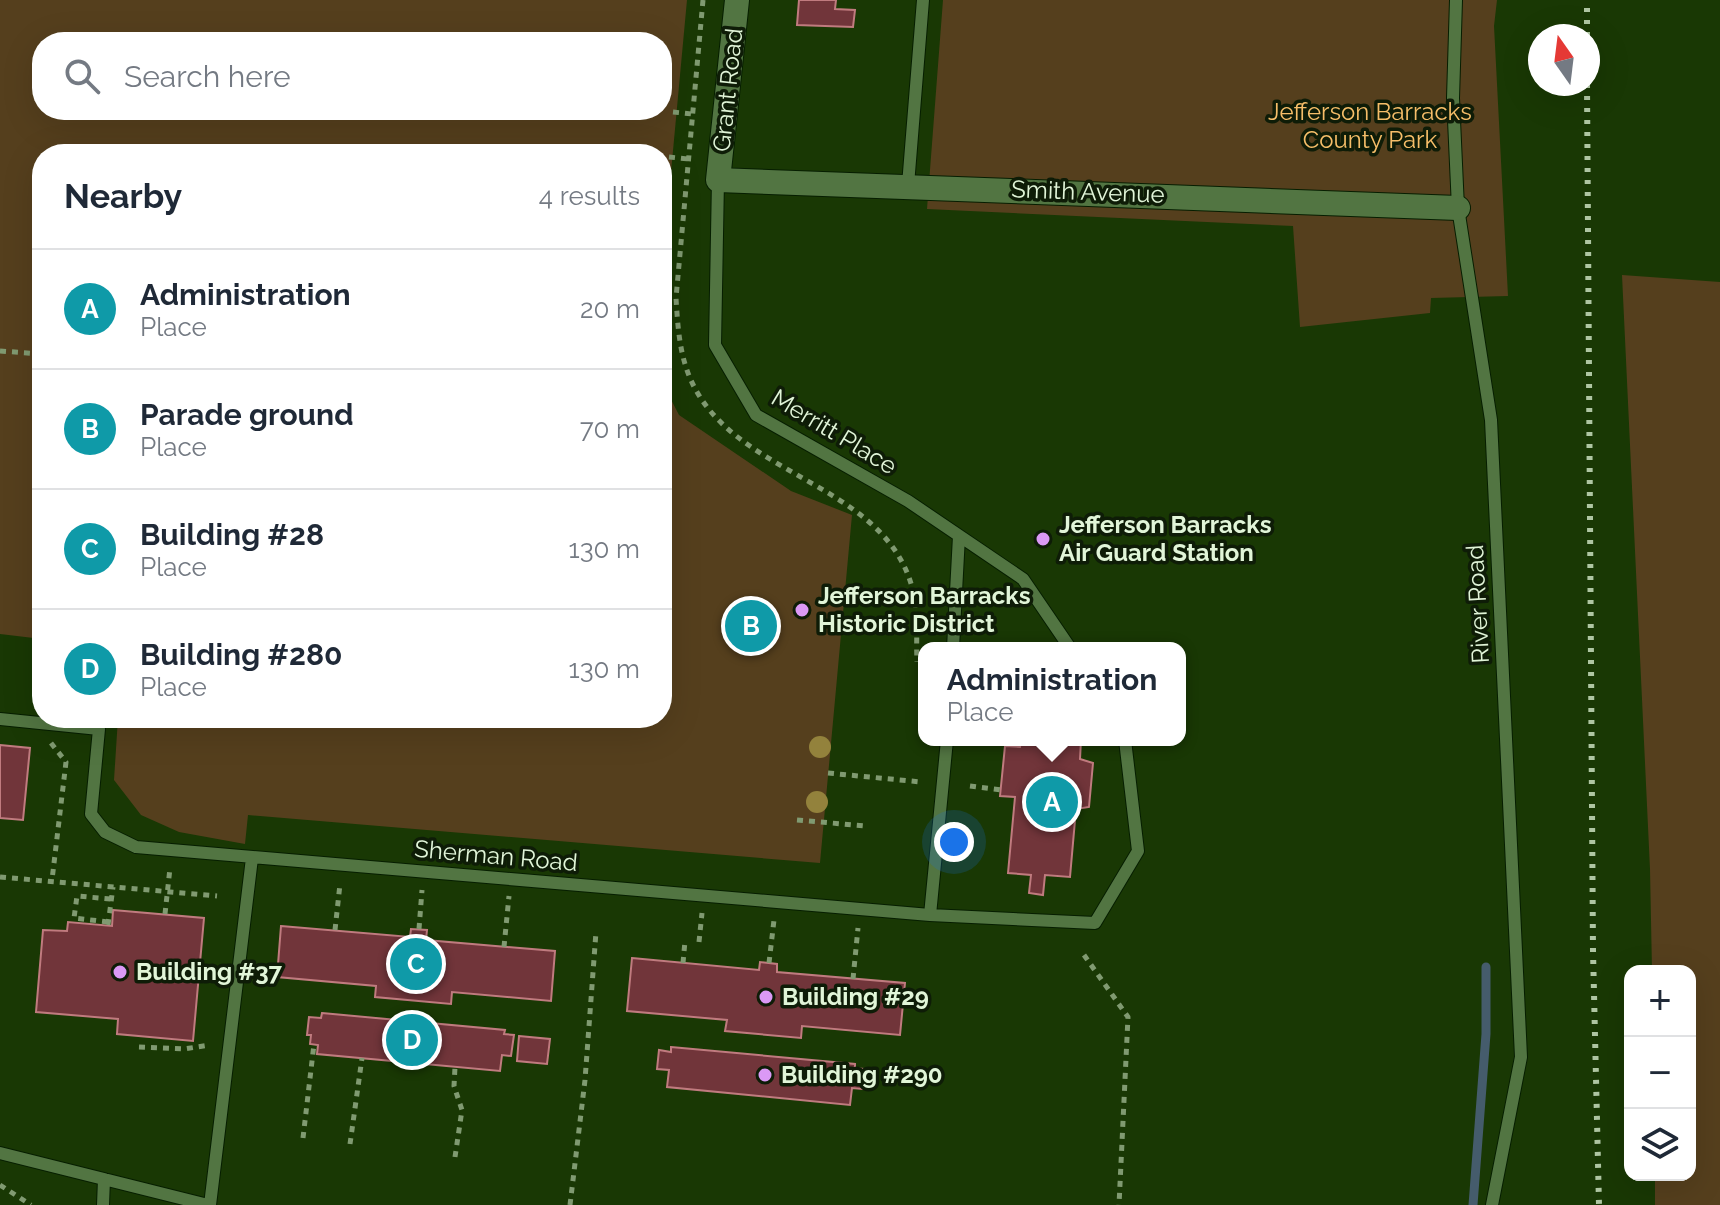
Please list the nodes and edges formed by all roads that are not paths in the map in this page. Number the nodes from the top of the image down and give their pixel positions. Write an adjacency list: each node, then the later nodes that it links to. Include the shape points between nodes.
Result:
1 (737, 0): 4 (street, Grant Road)
2 (923, 0): 5 (lane)
3 (1456, 0): 6 (lane, River Road)
4 (718, 180): 5 (street, Smith Avenue); 7 (lane, Merritt Place, via 715,345 756,415)
5 (908, 185): 6 (street, Smith Avenue)
6 (1458, 208): 21 (lane, River Road, via 1491,420 1521,1057)
7 (959, 536): 8 (lane); 9 (lane, Merritt Place, via 1023,579)
8 (953, 642)
9 (1066, 642)
10 (0, 719): 11 (lane, Sherman Road)
11 (32, 722)
12 (89, 728): 15 (lane, Sherman Road, via 99,729 91,814 105,832 136,847)
13 (946, 746): 16 (lane)
14 (1126, 746): 16 (lane, Sherman Road, via 1138,851 1095,923)
15 (252, 858): 16 (lane, Sherman Road); 20 (lane)
16 (930, 915)
17 (0, 1153): 18 (lane)
18 (104, 1179): 19 (lane); 20 (lane)
19 (103, 1205)
20 (209, 1205)
21 (1492, 1205)

